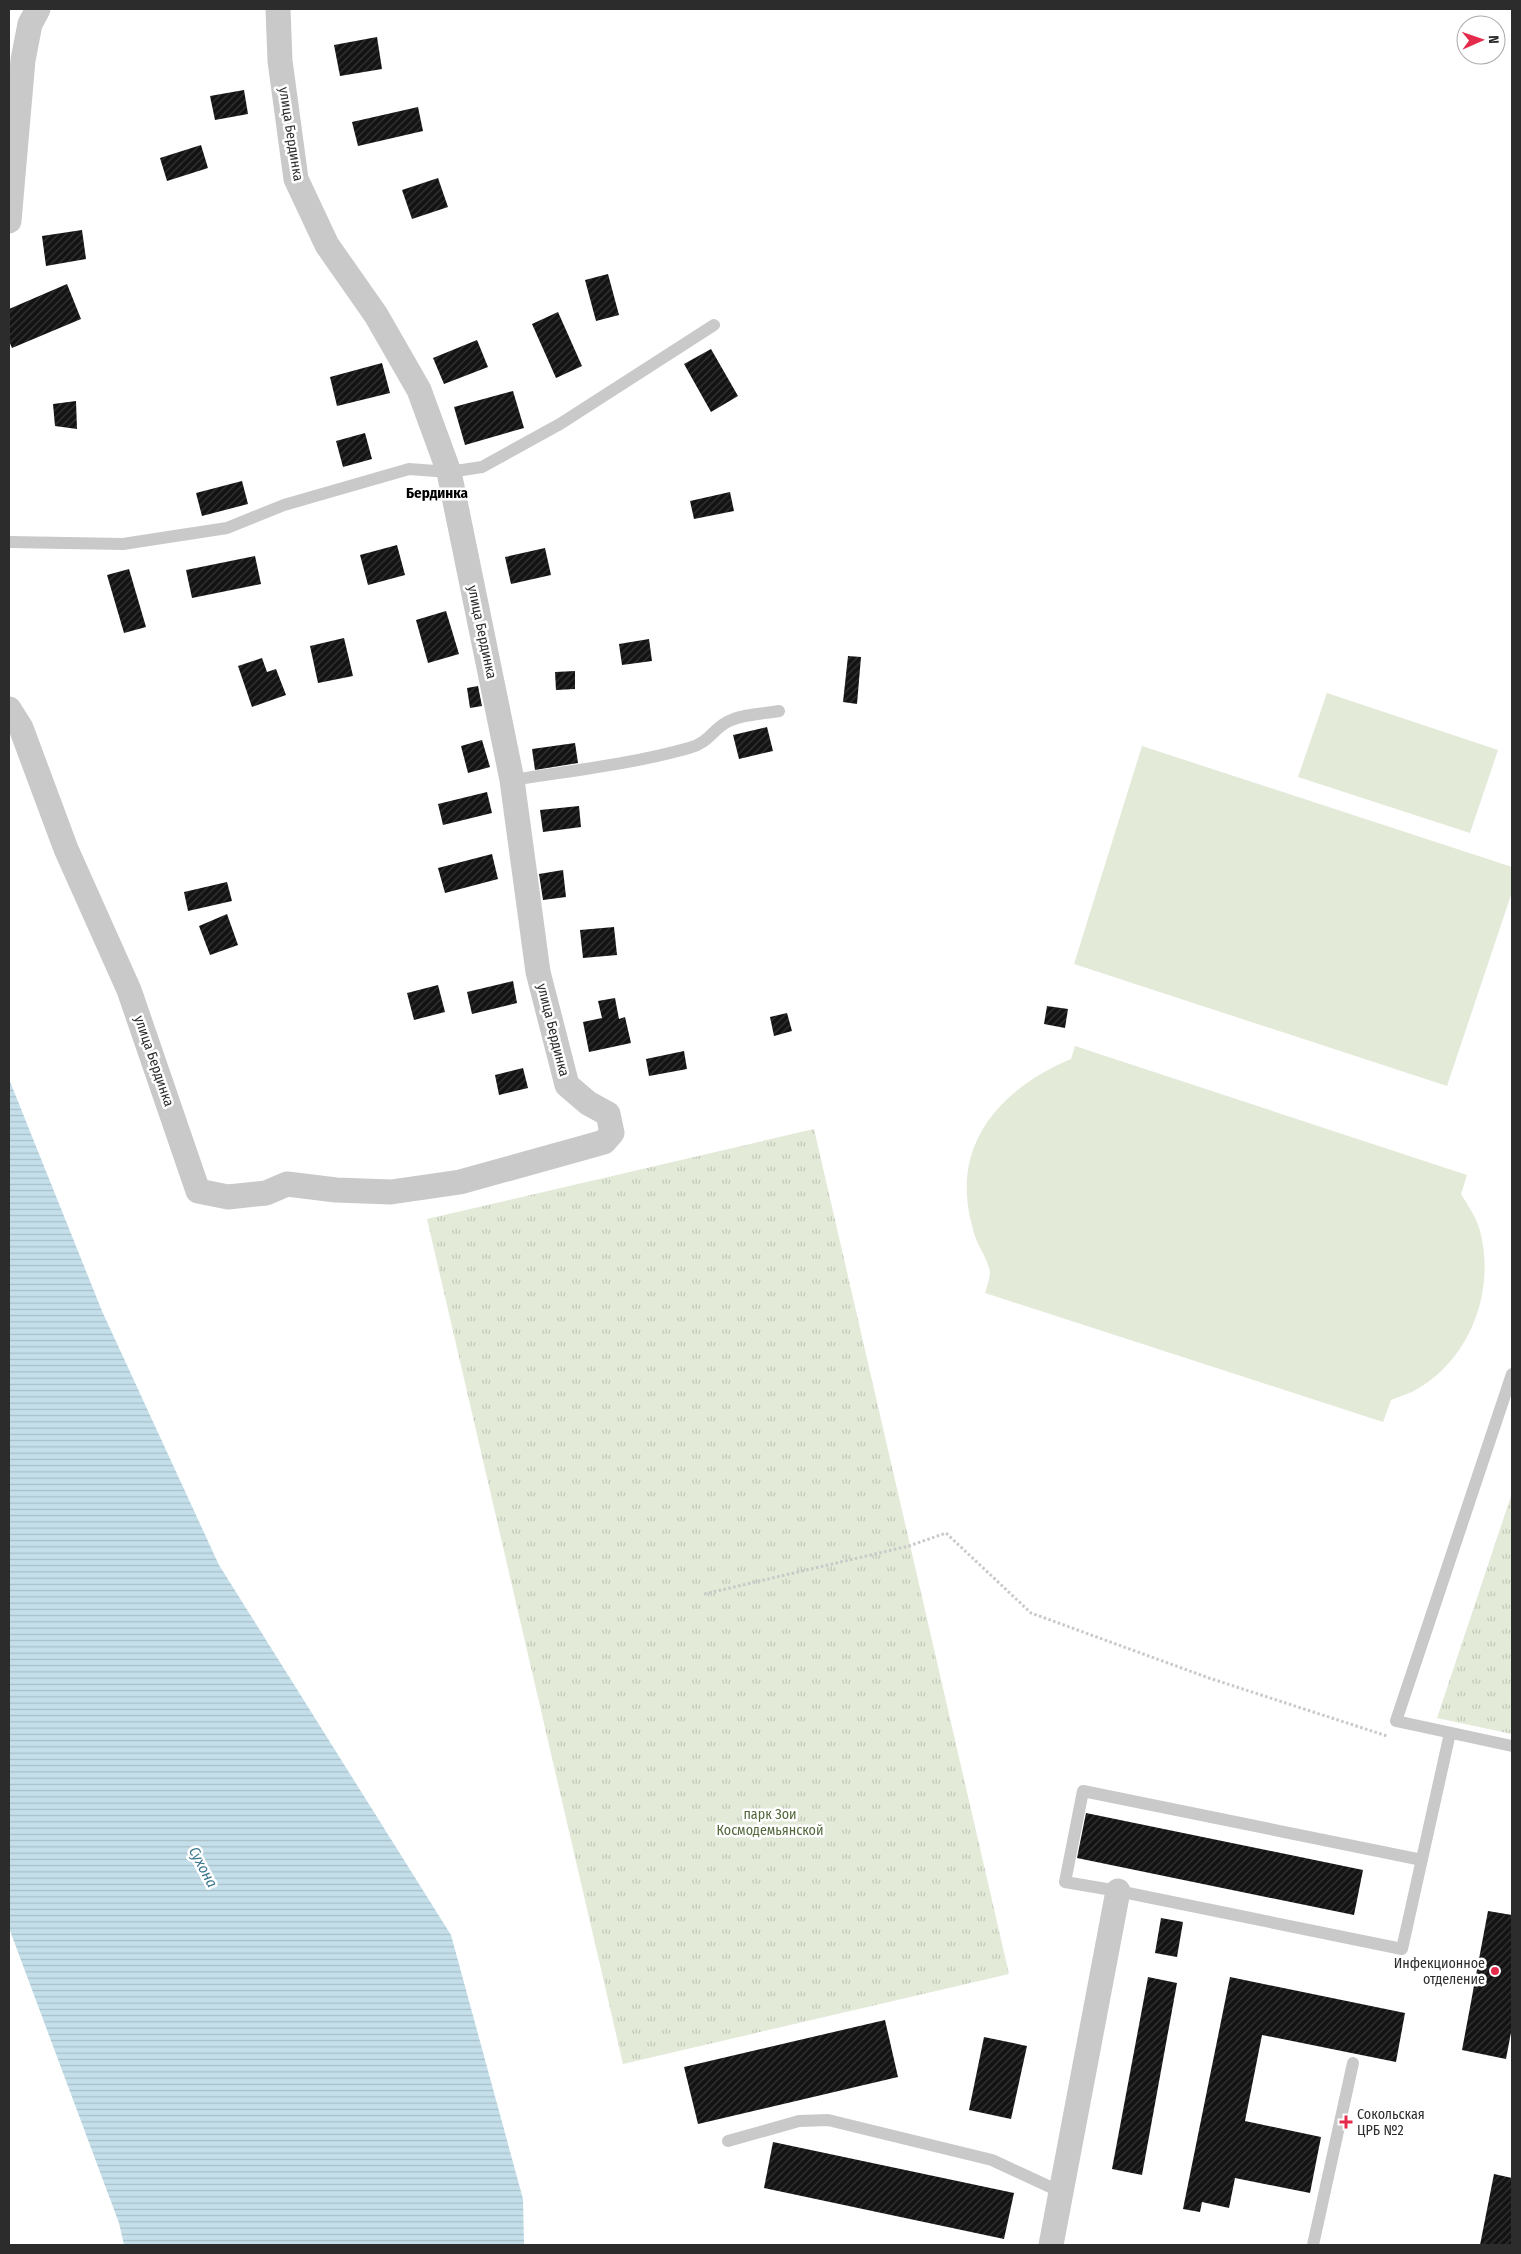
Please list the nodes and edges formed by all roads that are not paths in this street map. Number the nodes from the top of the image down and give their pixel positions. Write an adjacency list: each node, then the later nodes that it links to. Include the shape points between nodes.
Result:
1 (38, 9): 3 (street, via 30,24 23,60)
2 (278, 9): 5 (street, улица Бердинка, via 280,61 296,179 327,245 376,315 419,390)
3 (9, 221)
4 (714, 325): 5 (lane, via 560,424 482,467)
5 (450, 472): 6 (lane, via 409,469 284,505 227,528 122,544); 9 (street, улица Бердинка)
6 (9, 542)
7 (9, 709): 9 (street, улица Бердинка, via 21,728 66,849 129,990 198,1190 228,1196 266,1192 287,1184 391,1192 460,1182 604,1142 612,1133 608,1114 588,1103 567,1085 538,972)
8 (779, 711): 9 (lane, via 731,720 709,738 690,747 623,763)
9 (512, 780)
10 (1512, 1374): 11 (lane, via 1396,1721)
11 (1450, 1733): 12 (lane); 13 (lane)
12 (1512, 1746)
13 (1422, 1860): 14 (lane, via 1402,1949); 14 (lane, via 1083,1791 1065,1882)
14 (1118, 1890): 17 (street)
15 (1353, 2063): 19 (lane)
16 (728, 2141): 17 (lane, via 799,2121 828,2120 992,2160)
17 (1061, 2192): 18 (street)
18 (1052, 2245)
19 (1313, 2245)

